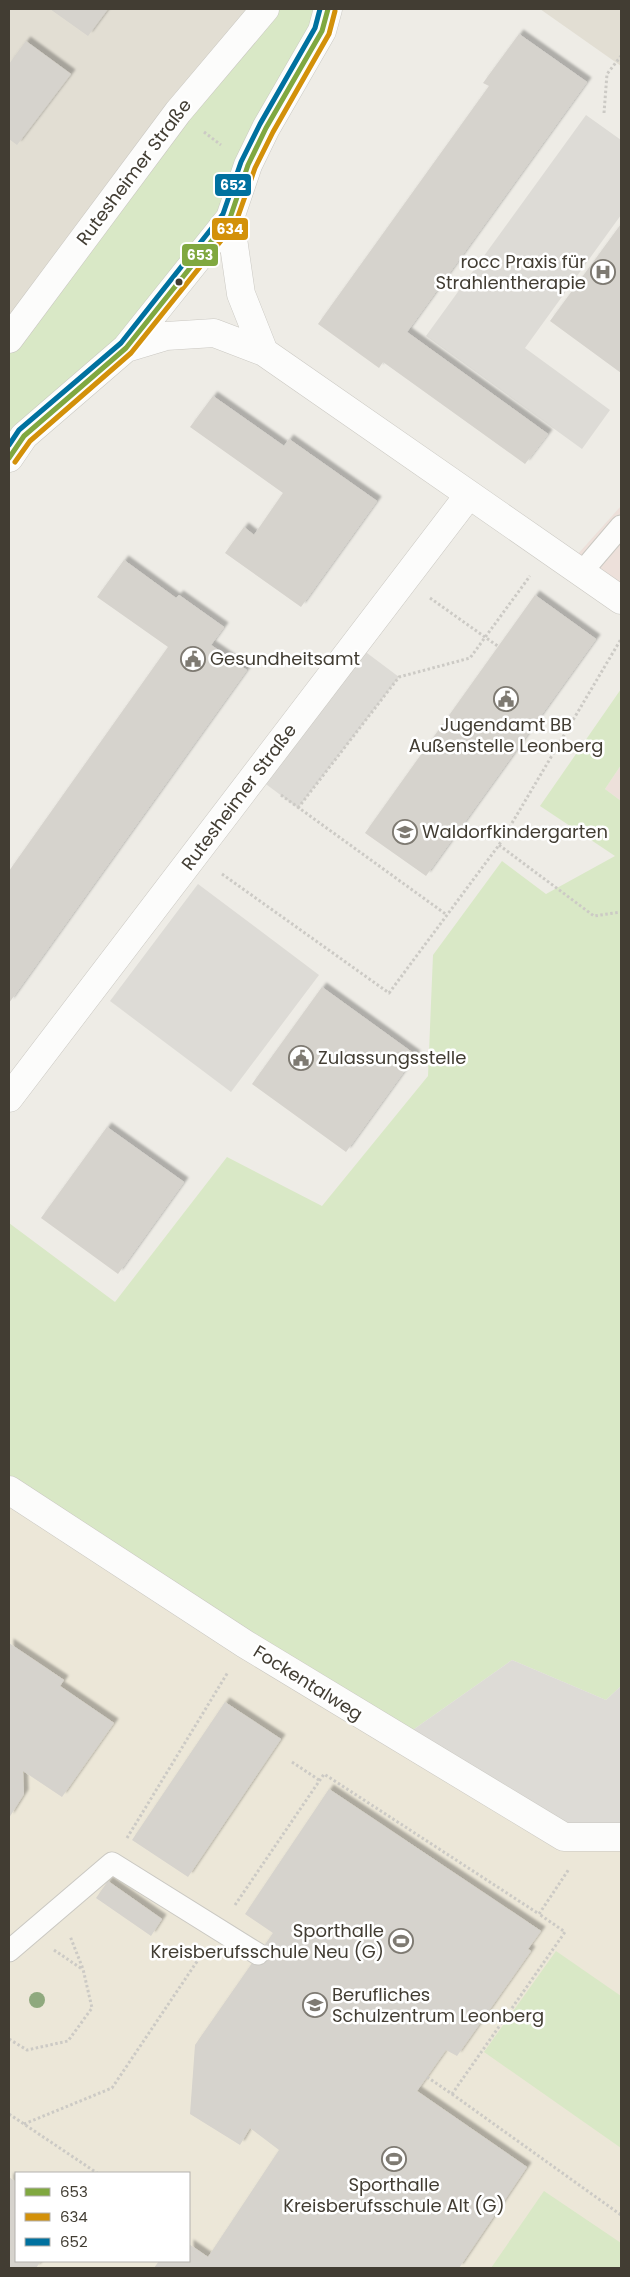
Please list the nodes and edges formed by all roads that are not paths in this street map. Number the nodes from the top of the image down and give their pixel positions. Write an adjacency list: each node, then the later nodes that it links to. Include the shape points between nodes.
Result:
1 (265, 9): 4 (street, Rutesheimer Straße, via 178,112)
2 (328, 9): 3 (street, via 322,31 248,166)
3 (230, 218): 5 (street); 6 (street, via 241,294)
4 (9, 339)
5 (126, 348): 6 (street, via 166,336 214,333); 7 (street, via 24,436)
6 (264, 352): 8 (street)
7 (9, 458)
8 (468, 496): 10 (street); 12 (street, Rutesheimer Straße)
9 (621, 526): 10 (lane)
10 (581, 573): 11 (street)
11 (621, 600)
12 (9, 1098)
13 (9, 1490): 14 (street, Fockentalweg, via 245,1644 564,1836)
14 (621, 1837)
15 (9, 1951): 16 (lane, via 112,1863)
16 (258, 1954)

